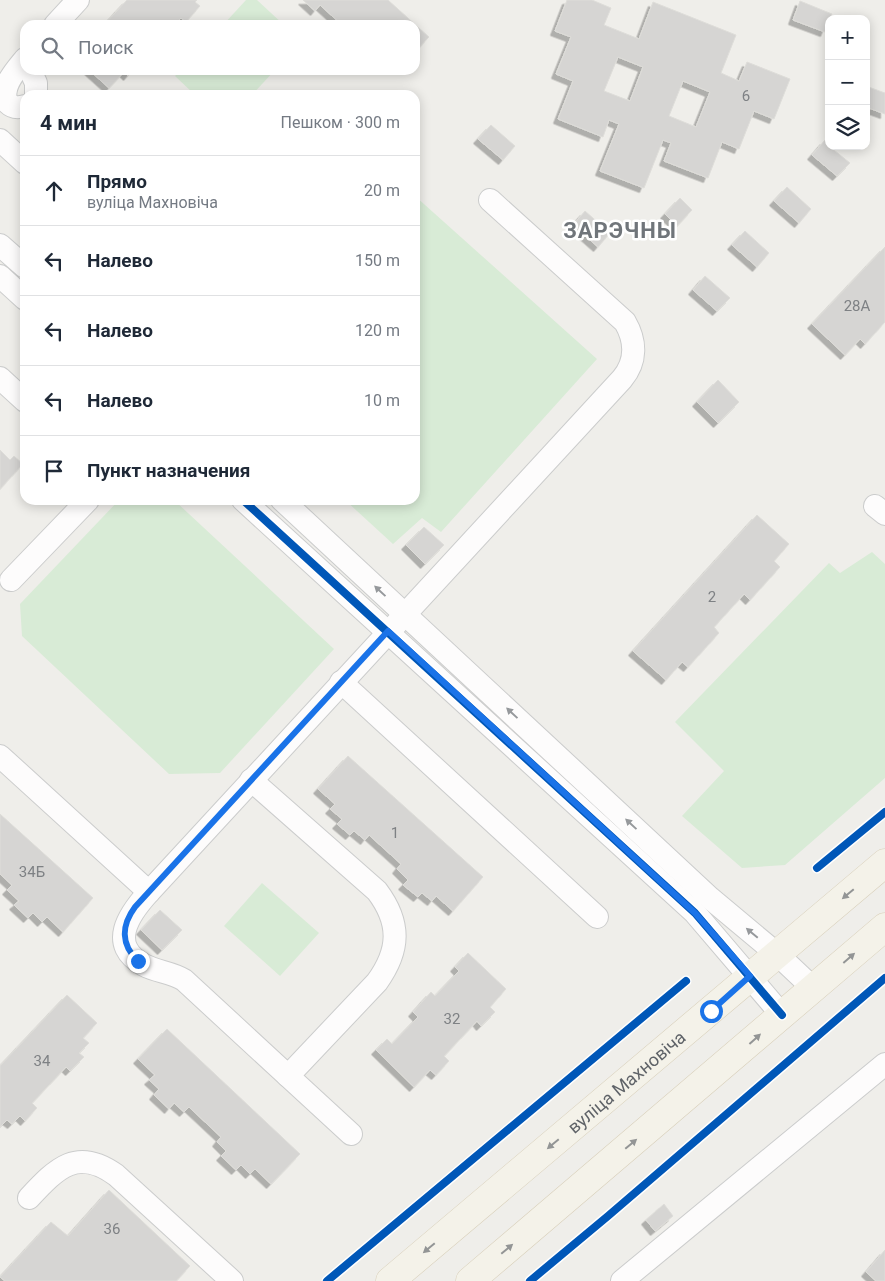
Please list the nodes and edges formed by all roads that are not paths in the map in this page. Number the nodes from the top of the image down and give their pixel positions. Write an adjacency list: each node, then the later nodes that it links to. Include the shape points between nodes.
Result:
1 (78, 0): 2 (street)
2 (60, 20)
3 (20, 65): 6 (street, via 6,81 3,93 8,104)
4 (32, 75): 5 (street)
5 (36, 90)
6 (20, 106)
7 (490, 200): 18 (street, via 619,314 633,338 633,360 622,379)
8 (0, 245): 9 (street)
9 (20, 263)
10 (0, 276): 11 (street)
11 (20, 294)
12 (0, 378): 13 (street)
13 (20, 396)
14 (83, 505): 17 (street)
15 (249, 505): 19 (street)
16 (287, 505): 18 (street, one-way to 16)
17 (11, 580)
18 (405, 614): 19 (street); 27 (street, one-way to 18, via 710,898)
19 (388, 631): 20 (street); 28 (street, via 695,913)
20 (341, 682): 22 (street); 25 (street)
21 (0, 756): 24 (street)
22 (251, 780): 24 (street); 32 (street, via 377,891 385,902 396,942 387,968 377,982)
23 (885, 863): 27 (main road, вуліца Махновіча, one-way to 27)
24 (149, 892): 32 (street, via 126,922 124,938 131,954 146,966 184,980)
25 (597, 917)
26 (885, 927): 29 (main road, one-way to 26)
27 (777, 954): 28 (main road, вуліца Махновіча); 29 (street)
28 (750, 976): 30 (street); 36 (main road, вуліца Махновіча, one-way to 36)
29 (814, 989): 30 (main road)
30 (782, 1015): 37 (main road, one-way to 30)
31 (885, 1064): 38 (street)
32 (288, 1076): 33 (street)
33 (351, 1134)
34 (29, 1198): 35 (street, via 55,1171 80,1161 97,1163 116,1175)
35 (232, 1281)
36 (390, 1281)
37 (470, 1281)
38 (622, 1281)

